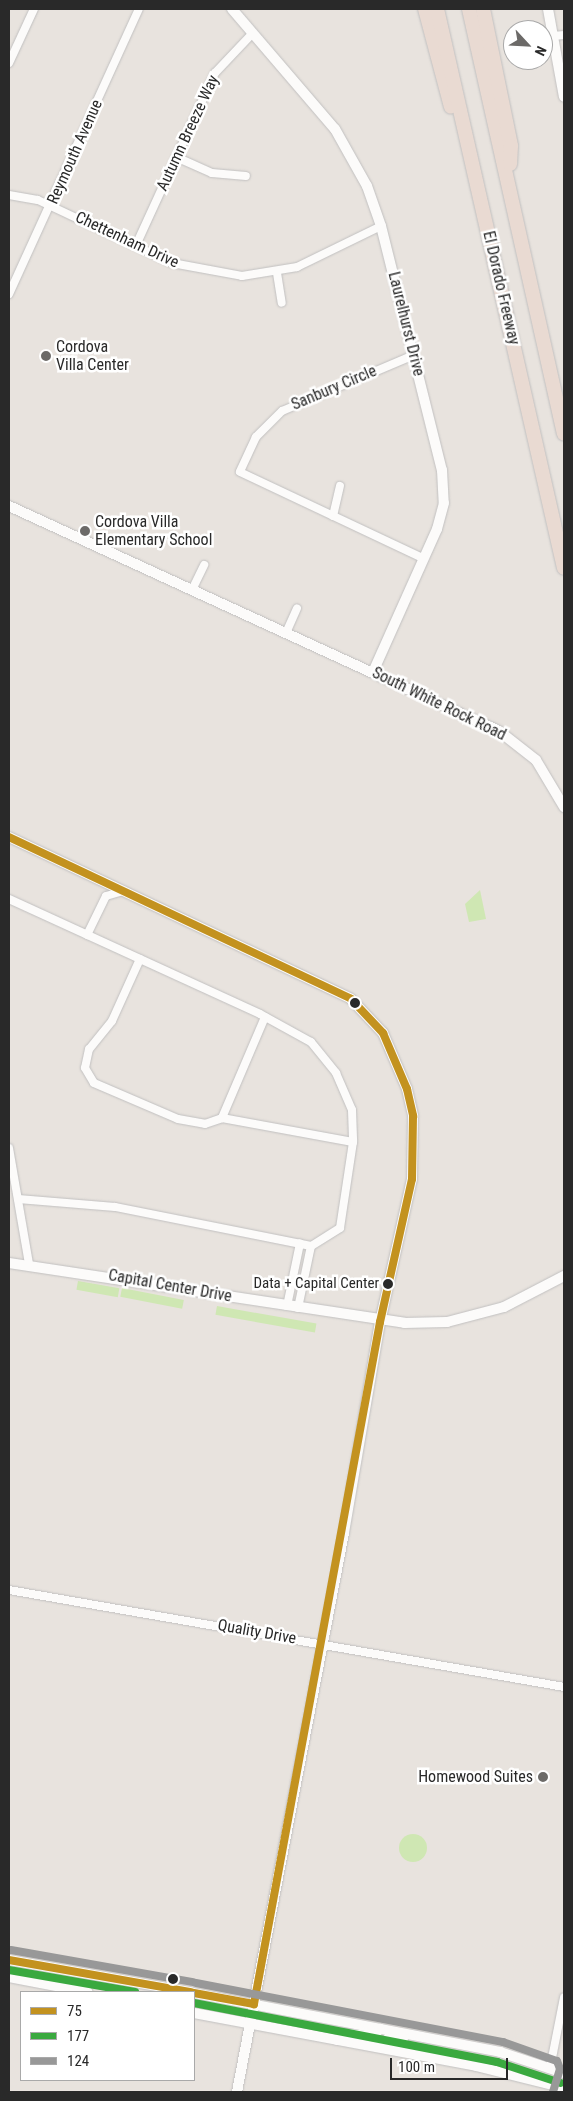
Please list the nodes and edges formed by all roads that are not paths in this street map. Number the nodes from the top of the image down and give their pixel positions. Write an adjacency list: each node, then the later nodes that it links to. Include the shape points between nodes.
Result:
1 (34, 9): 11 (street)
2 (139, 9): 18 (street, Reymouth Avenue)
3 (232, 9): 8 (street, Laurelhurst Drive)
4 (425, 9): 13 (highway, via 443,84)
5 (437, 9): 13 (highway, El Dorado Freeway)
6 (469, 9): 16 (highway, El Dorado Freeway)
7 (483, 9): 16 (highway, via 511,146)
8 (253, 33): 14 (street, Autumn Breeze Way, via 214,73); 19 (street, Laurelhurst Drive, via 335,129 367,186)
9 (564, 35): 10 (street)
10 (553, 36): 12 (street)
11 (9, 63)
12 (564, 97)
13 (470, 156): 31 (highway, El Dorado Freeway)
14 (176, 157): 15 (street, via 212,174); 20 (street, Autumn Breeze Way)
15 (246, 176)
16 (508, 177): 25 (highway, El Dorado Freeway)
17 (9, 195): 18 (street, Chettenham Drive)
18 (51, 205): 20 (street, Chettenham Drive); 22 (street, Reymouth Avenue)
19 (381, 226): 21 (street, Chettenham Drive); 24 (street, Laurelhurst Drive)
20 (137, 243): 21 (street, Chettenham Drive, via 172,263 200,271 242,276)
21 (277, 273): 23 (street)
22 (9, 294)
23 (282, 303)
24 (414, 355): 28 (street, Sanbury Circle, via 290,406 268,423 251,445 240,472); 29 (street, Laurelhurst Drive, via 444,487 440,519)
25 (564, 433)
26 (340, 486): 28 (street)
27 (9, 506): 32 (street, South White Rock Road)
28 (333, 516): 29 (street, Sanbury Circle)
29 (423, 558): 35 (street, Laurelhurst Drive)
30 (204, 566): 32 (street)
31 (564, 568)
32 (192, 590): 34 (street, South White Rock Road)
33 (297, 608): 34 (street)
34 (286, 633): 35 (street, South White Rock Road)
35 (373, 672): 36 (street, South White Rock Road, via 518,743 543,768)
36 (564, 807)
37 (9, 837): 38 (street)
38 (124, 890): 40 (street, via 106,896); 54 (street, via 337,990 382,1033 407,1089 414,1132 412,1179)
39 (9, 899): 40 (street)
40 (87, 935): 41 (street)
41 (140, 959): 42 (street); 43 (street, via 112,1021 89,1049 85,1068 94,1083 178,1119 205,1124)
42 (265, 1017): 43 (street); 44 (street, via 311,1042 336,1073 352,1110)
43 (222, 1118): 44 (street)
44 (353, 1142): 48 (street, via 340,1228)
45 (9, 1148): 46 (street)
46 (18, 1199): 47 (street, via 115,1207); 50 (street)
47 (300, 1243): 48 (street); 52 (street)
48 (311, 1246): 53 (street)
49 (9, 1263): 50 (street, Capital Center Drive)
50 (29, 1264): 52 (street, Capital Center Drive)
51 (562, 1276): 54 (street, Capital Center Drive, via 520,1302 466,1318)
52 (287, 1306): 53 (street, Capital Center Drive)
53 (298, 1308): 54 (street, Capital Center Drive)
54 (380, 1322): 56 (street)
55 (9, 1590): 56 (street, Quality Drive)
56 (323, 1643): 57 (street, Quality Drive); 64 (street)
57 (564, 1687)
58 (9, 1960): 61 (street)
59 (9, 1977): 60 (street)
60 (83, 1991)
61 (186, 1991)
62 (195, 1993): 64 (street)
63 (564, 1997): 71 (street)
64 (254, 2004): 66 (street); 67 (street)
65 (195, 2013): 66 (street)
66 (250, 2024): 68 (street); 75 (street)
67 (380, 2029): 68 (street, via 372,2036 345,2034); 69 (street)
68 (337, 2040): 70 (street)
69 (472, 2046): 70 (street, via 462,2050 389,2038); 71 (street)
70 (376, 2047): 74 (street)
71 (550, 2068): 72 (street); 74 (street)
72 (564, 2073)
73 (564, 2088): 74 (street)
74 (546, 2089)
75 (237, 2092)

